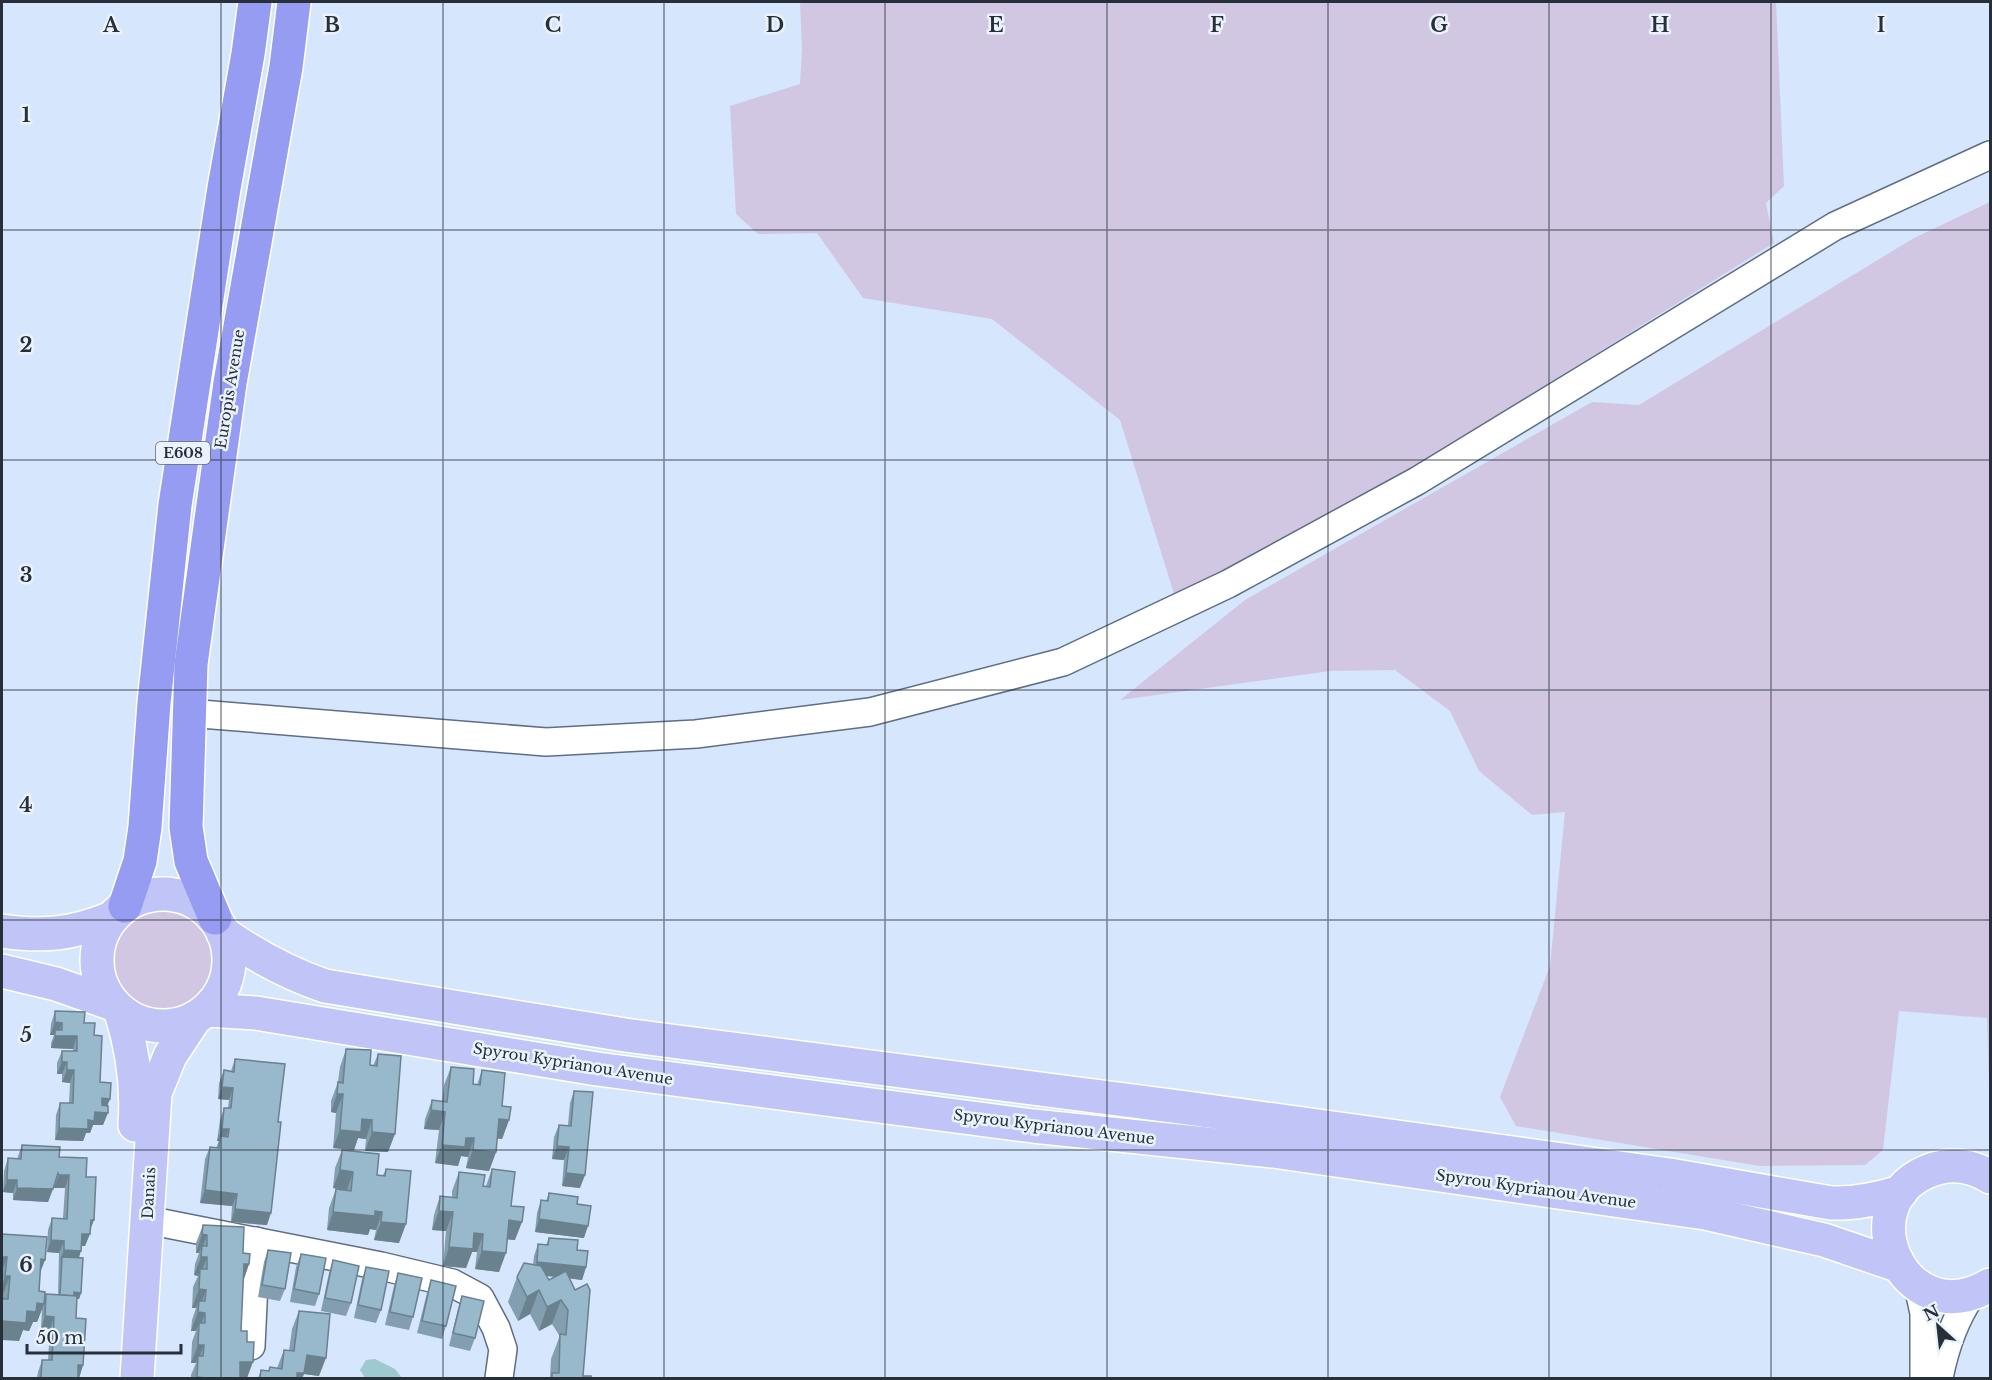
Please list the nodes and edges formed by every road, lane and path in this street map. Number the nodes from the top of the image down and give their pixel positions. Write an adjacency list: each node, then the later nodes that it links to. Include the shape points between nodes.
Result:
1 (255, 2): 5 (highway, E608, via 175,505 140,861)
2 (294, 2): 4 (highway, Europis Avenue / E608, via 230,383 191,664)
3 (1990, 155): 4 (street, via 1835,226 1417,480 1228,584 1063,662 870,712 685,735 546,742)
4 (188, 713): 6 (highway, Europis Avenue / E608, via 186,827 191,861)
5 (118, 912): 6 (main road, via 147,897 172,895 202,907); 7 (main road, via 92,926 55,934); 9 (main road, via 101,938 97,961 104,991)
6 (219, 926): 10 (main road, via 229,953 228,974 220,993); 12 (main road, via 255,955 325,986 626,1035 1208,1110 1670,1175 1831,1203 1848,1204)
7 (2, 932)
8 (2, 972): 9 (main road, via 56,984)
9 (117, 1008): 10 (main road, via 138,1021 157,1026 183,1023); 18 (main road, Danais, via 128,1035 137,1093)
10 (201, 1014): 13 (main road, Danais, via 170,1056 155,1093); 15 (main road, Spyrou Kyprianou Avenue, via 256,1013 609,1070 1033,1126 1273,1151 1693,1211 1824,1240)
11 (1990, 1177): 12 (main road, via 1970,1168 1948,1166 1927,1171)
12 (1901, 1192): 15 (main road, via 1888,1228 1890,1247)
13 (147, 1220): 14 (street); 19 (main road, Danais)
14 (256, 1241): 17 (street); 20 (street, via 452,1283 480,1298 503,1348)
15 (1908, 1275): 16 (main road, Spyrou Kyprianou Avenue, via 1938,1295 1961,1296); 21 (street, via 1924,1313)
16 (1981, 1289): 22 (street, via 1960,1312)
17 (251, 1346)
18 (118, 1378)
19 (137, 1378)
20 (500, 1378)
21 (1924, 1378)
22 (1939, 1378)

